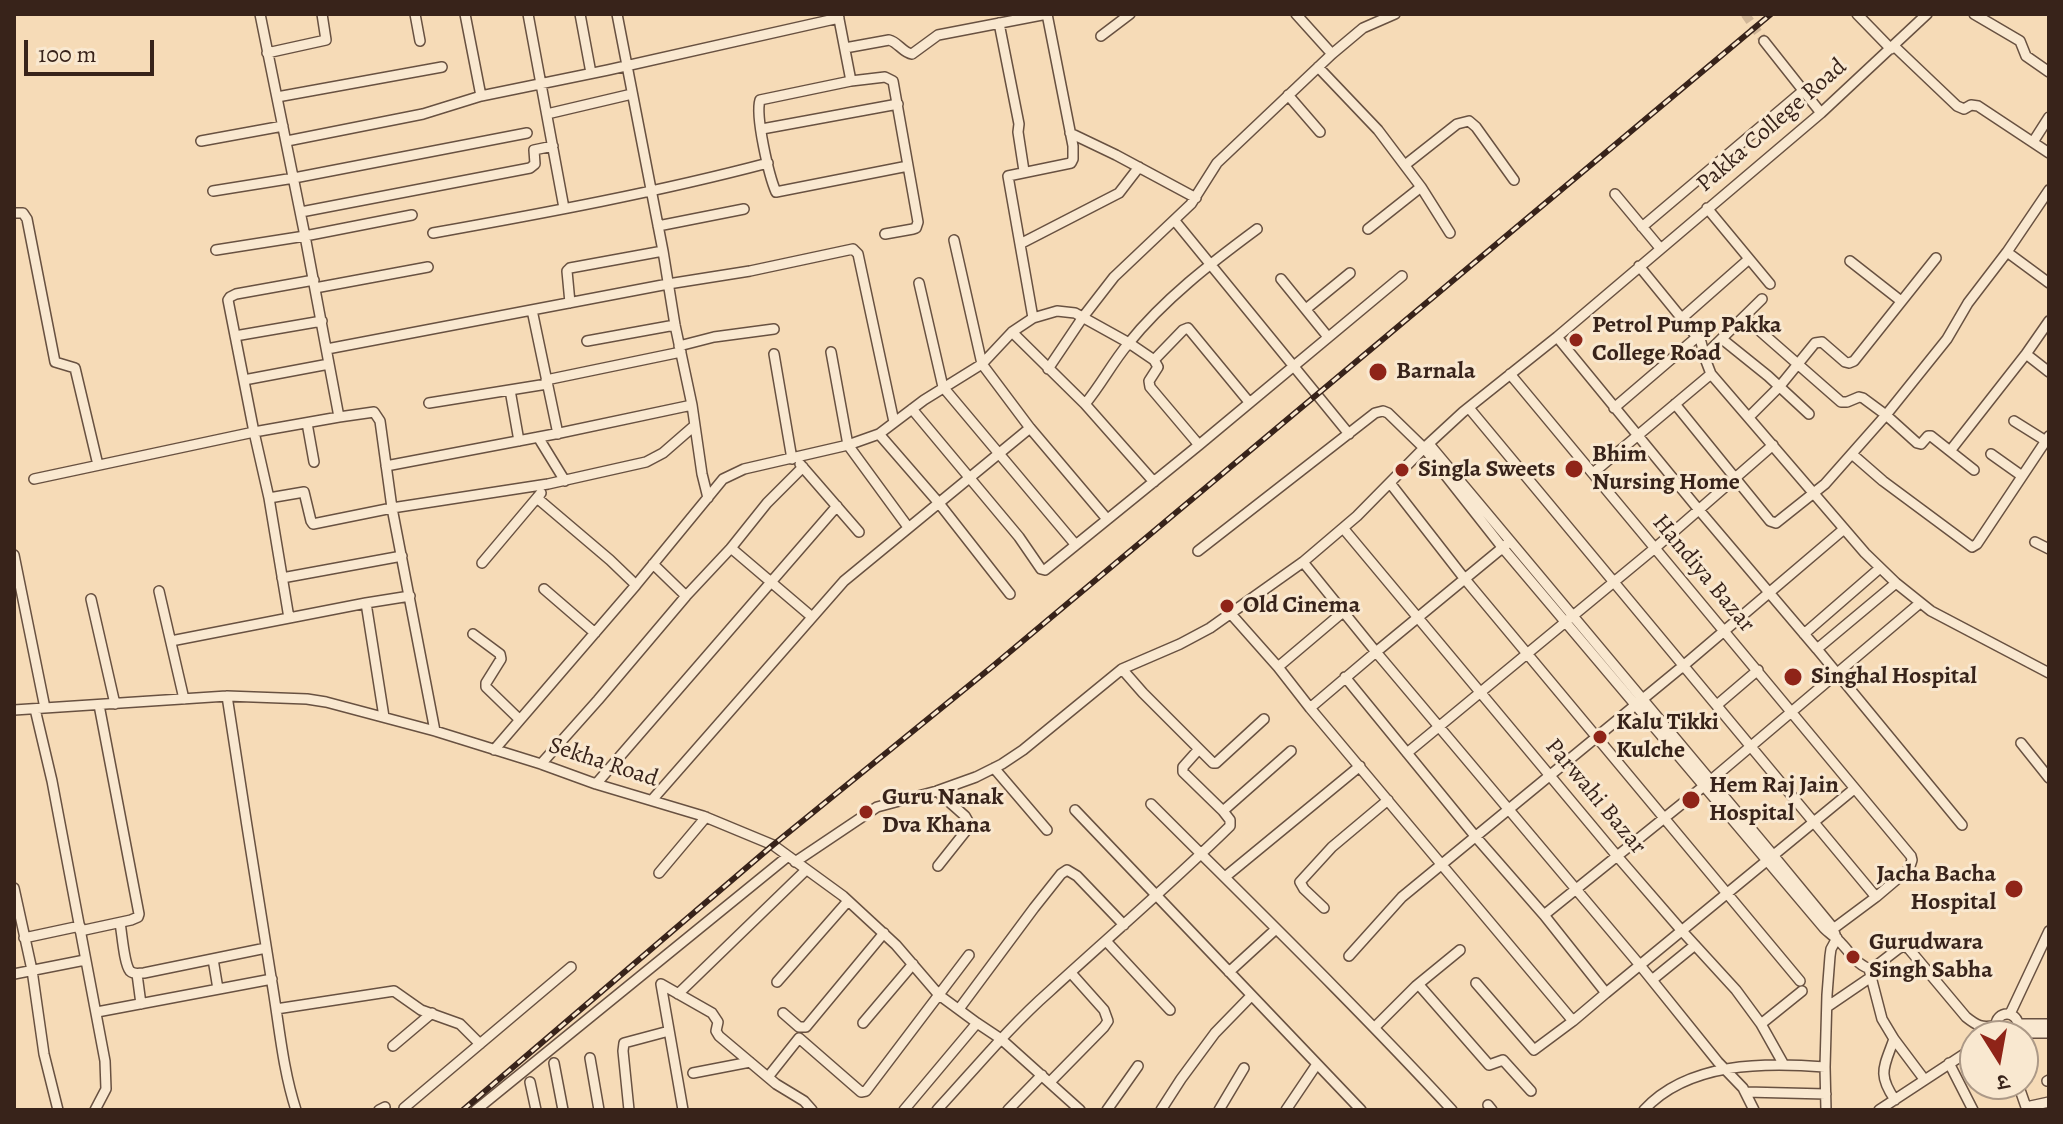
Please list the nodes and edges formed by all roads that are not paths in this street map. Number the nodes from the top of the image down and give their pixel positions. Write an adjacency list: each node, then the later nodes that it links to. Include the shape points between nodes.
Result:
1 (260, 14): 21 (street)
2 (322, 14): 21 (street, via 326,40)
3 (415, 14): 17 (street)
4 (465, 14): 33 (street)
5 (528, 14): 29 (street)
6 (580, 14): 27 (street)
7 (619, 14): 23 (street)
8 (1130, 14): 16 (street)
9 (1296, 14): 22 (street)
10 (1395, 14): 22 (street, via 1363,28)
11 (1857, 14): 20 (street)
12 (1927, 14): 20 (street, Pakka College Road)
13 (1974, 14): 26 (street, via 2020,41 2026,56)
14 (839, 16): 19 (street); 23 (street)
15 (999, 23): 19 (street, via 938,35 912,54 889,40); 43 (street, via 1047,14); 53 (street)
16 (1101, 36)
17 (420, 41)
18 (1764, 41): 30 (street)
19 (845, 48): 28 (street)
20 (1893, 48): 36 (street, Pakka College Road); 46 (street, via 1957,106 1978,106)
21 (267, 53): 34 (street)
22 (1332, 54): 25 (street)
23 (627, 66): 27 (street); 31 (street)
24 (442, 67): 34 (street)
25 (1318, 67): 32 (street); 50 (street)
26 (2049, 72)
27 (591, 73): 29 (street)
28 (851, 81): 35 (street, via 888,77); 40 (street, via 761,99)
29 (542, 83): 33 (street); 37 (street)
30 (1804, 90): 36 (street); 70 (street)
31 (632, 94): 37 (street); 57 (street)
32 (1288, 95): 41 (street); 61 (street, via 1217,163)
33 (481, 96): 45 (street, via 423,114)
34 (277, 97): 39 (street)
35 (898, 104): 40 (street); 51 (street)
36 (1821, 113): 63 (street, Pakka College Road)
37 (547, 114): 47 (street)
38 (2049, 117): 46 (street)
39 (283, 126): 44 (street); 45 (street)
40 (762, 129): 49 (street)
41 (1320, 132)
42 (527, 133): 54 (street)
43 (1070, 133): 52 (street); 53 (street, via 1072,162)
44 (201, 141)
45 (287, 141): 54 (street)
46 (2033, 142): 48 (street)
47 (553, 146): 62 (street); 65 (street, via 534,150 535,164 530,168)
48 (2049, 153)
49 (768, 163): 51 (street, via 776,192); 57 (street)
50 (1405, 165): 55 (street, via 1457,124 1469,121); 56 (street)
51 (908, 166): 75 (street, via 917,225)
52 (1139, 167): 61 (street); 78 (street, via 1119,193)
53 (1024, 171): 78 (street, via 1008,176)
54 (294, 178): 59 (street); 65 (street)
55 (1514, 180)
56 (1421, 187): 72 (street); 74 (street)
57 (651, 190): 62 (street); 69 (street)
58 (2049, 190): 82 (street)
59 (213, 191)
60 (1615, 194): 70 (street)
61 (1196, 198): 68 (street)
62 (564, 208): 73 (street)
63 (1707, 208): 79 (street, Pakka College Road); 84 (street)
64 (744, 209): 69 (street)
65 (301, 212): 76 (street)
66 (14, 213): 173 (street, via 27,219 55,362 76,372)
67 (412, 215): 76 (street)
68 (1175, 221): 86 (street); 102 (street, via 1125,265)
69 (658, 226): 81 (street)
70 (1642, 227): 79 (street)
71 (1257, 229): 86 (street)
72 (1368, 229)
73 (433, 233)
74 (1450, 233)
75 (885, 234)
76 (305, 236): 80 (street); 94 (street)
77 (954, 240): 127 (street)
78 (1020, 244): 104 (street)
79 (1660, 248): 87 (street, Pakka College Road)
80 (216, 250)
81 (663, 251): 95 (street); 99 (street, via 568,269)
82 (2007, 252): 93 (street); 147 (street)
83 (1936, 258): 98 (street)
84 (1749, 259): 96 (street); 105 (street)
85 (1850, 261): 98 (street)
86 (1211, 263): 117 (street); 128 (street)
87 (1639, 266): 105 (street); 113 (street)
88 (428, 267): 94 (street)
89 (1350, 273): 100 (street)
90 (1402, 276): 112 (street)
91 (1281, 279): 100 (street)
92 (919, 283): 136 (street)
93 (2049, 283)
94 (314, 284): 106 (street); 111 (street, via 230,297)
95 (668, 284): 99 (street); 108 (street); 151 (street, via 856,250)
96 (1770, 284)
97 (1762, 299): 103 (street)
98 (1901, 301): 125 (street, via 1854,361 1845,362 1819,341)
99 (570, 303): 101 (street)
100 (1306, 309): 112 (street)
101 (532, 310): 118 (street); 134 (street)
102 (1083, 317): 104 (street, via 1062,311); 117 (street); 129 (street)
103 (1744, 317): 115 (street); 125 (street)
104 (1033, 318): 110 (street)
105 (1682, 318): 114 (street)
106 (322, 321): 111 (street); 118 (street)
107 (2049, 321): 122 (street)
108 (675, 325): 116 (street); 119 (street)
109 (774, 329): 119 (street, via 714,337)
110 (1012, 332): 127 (street); 129 (street)
111 (235, 336): 133 (street)
112 (1328, 337): 128 (street)
113 (1557, 337): 131 (street); 144 (street)
114 (1697, 337): 123 (street); 144 (street)
115 (1722, 339): 123 (street); 135 (street)
116 (587, 341)
117 (1129, 343): 124 (street); 140 (street)
118 (327, 349): 126 (street)
119 (680, 349): 134 (street); 142 (street)
120 (831, 352): 163 (street)
121 (774, 354): 171 (street)
122 (2026, 354): 130 (street); 167 (street)
123 (1705, 355): 132 (street)
124 (1154, 360): 138 (street, via 1188,328); 164 (street, via 1158,367 1150,387)
125 (1798, 362): 135 (street); 147 (street, via 1841,402 1863,398)
126 (329, 364): 133 (street); 148 (street)
127 (982, 364): 136 (street); 154 (street)
128 (1293, 366): 138 (street); 158 (street)
129 (1048, 369): 140 (street)
130 (2049, 371)
131 (1510, 374): 143 (street); 177 (street, Handiya Bazar)
132 (1711, 374): 141 (street); 149 (street)
133 (244, 380): 155 (street)
134 (546, 382): 137 (street); 156 (street)
135 (1780, 386): 146 (street); 149 (street)
136 (943, 387): 145 (street); 168 (street)
137 (510, 390): 139 (street); 162 (street)
138 (1249, 402): 164 (street)
139 (429, 403)
140 (1085, 404): 183 (street)
141 (1675, 404): 159 (street); 180 (street)
142 (692, 405): 153 (street); 156 (street)
143 (1469, 408): 166 (street); 214 (street)
144 (1614, 408): 159 (street)
145 (912, 409): 151 (street); 179 (street)
146 (1809, 414)
147 (1886, 415): 167 (street, via 1919,445 1930,436); 169 (street)
148 (339, 417): 152 (street); 174 (street, via 376,414)
149 (1749, 417): 165 (street)
150 (2014, 421): 161 (street)
151 (894, 422): 157 (street)
152 (307, 423): 155 (street); 172 (street)
153 (694, 426): 182 (street, via 646,462); 189 (street)
154 (1030, 428): 168 (street); 194 (street)
155 (254, 432): 173 (street); 187 (street)
156 (558, 434): 160 (street)
157 (879, 434): 163 (street); 190 (street)
158 (1349, 434): 166 (street, via 1383,411); 205 (street)
159 (1637, 436): 177 (street); 193 (street)
160 (538, 437): 162 (street); 182 (street)
161 (2047, 439): 178 (street)
162 (519, 441): 174 (street)
163 (848, 445): 171 (street); 195 (street)
164 (1199, 445): 183 (street)
165 (1773, 445): 180 (street); 186 (street)
166 (1427, 446): 184 (street); 201 (street)
167 (1950, 451): 176 (street)
168 (1000, 453): 179 (street); 200 (street)
169 (1852, 454): 178 (street, via 1972,547); 186 (street)
170 (1991, 454): 178 (street)
171 (793, 458): 175 (street); 189 (street, via 737,471)
172 (314, 462)
173 (98, 465): 181 (street)
174 (386, 466): 192 (street)
175 (803, 467): 191 (street); 202 (street)
176 (1974, 470)
177 (1593, 473): 203 (street, Handiya Bazar)
178 (2022, 476)
179 (969, 478): 190 (street); 200 (street, via 1041,569)
180 (1736, 478): 186 (street, via 1773,524); 193 (street)
181 (34, 479)
182 (565, 481): 185 (street)
183 (1154, 482): 194 (street)
184 (1390, 483): 196 (street); 213 (street)
185 (548, 484): 188 (street); 192 (street)
186 (1814, 494): 197 (street)
187 (269, 498): 192 (street, via 304,492 312,524); 212 (street)
188 (537, 498): 209 (street); 217 (street)
189 (708, 498): 210 (street)
190 (938, 502): 195 (street); 221 (street)
191 (837, 506): 198 (street); 215 (street)
192 (392, 508): 207 (street)
193 (1699, 510): 203 (street); 220 (street)
194 (1107, 519): 200 (street)
195 (908, 527): 229 (street, via 844,581)
196 (1343, 528): 208 (street); 230 (street, Parwahi Bazar)
197 (1844, 529): 211 (street); 220 (street)
198 (859, 532)
199 (2035, 542): 204 (street)
200 (1075, 544)
201 (1506, 544): 213 (street); 232 (street)
202 (731, 548): 215 (street); 223 (street)
203 (1655, 548): 214 (street); 233 (street, Handiya Bazar)
204 (2049, 549)
205 (1198, 551)
206 (14, 555): 256 (street)
207 (402, 556): 212 (street); 222 (street)
208 (1303, 562): 227 (street); 228 (street)
209 (482, 563)
210 (653, 564): 217 (street); 223 (street)
211 (1880, 568): 216 (street); 236 (street)
212 (282, 578): 231 (street)
213 (1464, 578): 230 (street); 240 (street)
214 (1613, 581): 232 (street); 241 (street)
215 (771, 583): 229 (street); 277 (street)
216 (1896, 583): 226 (street); 238 (street)
217 (636, 585): 234 (street)
218 (544, 589): 234 (street)
219 (159, 591): 237 (street)
220 (1770, 592): 233 (street); 236 (street)
221 (1010, 594)
222 (410, 596): 225 (street); 263 (street)
223 (686, 596): 271 (street)
224 (91, 599): 252 (street)
225 (366, 603): 231 (street); 259 (street)
226 (1920, 603): 245 (street); 246 (street)
227 (1343, 612): 239 (street); 242 (street)
228 (1231, 614): 242 (street); 243 (street)
229 (812, 617): 280 (street)
230 (1418, 617): 239 (street); 248 (street, Parwahi Bazar)
231 (289, 618): 237 (street)
232 (1568, 618): 240 (street); 251 (street)
233 (1725, 631): 241 (street); 244 (street, Handiya Bazar)
234 (595, 633): 260 (street)
235 (473, 634): 260 (street, via 500,654 486,687)
236 (1804, 634): 238 (street)
237 (171, 641): 250 (street)
238 (1817, 649): 245 (street)
239 (1376, 652): 247 (street); 262 (street)
240 (1528, 653): 248 (street); 264 (street)
241 (1683, 666): 251 (street); 254 (street)
242 (1278, 667): 255 (street)
243 (1122, 669): 267 (street); 273 (street)
244 (1758, 670): 254 (street); 258 (street, Handiya Bazar)
245 (1838, 673): 258 (street); 289 (street)
246 (2049, 673)
247 (1345, 677): 255 (street); 270 (street)
248 (1480, 693): 262 (street); 274 (street, Parwahi Bazar)
249 (227, 696): 250 (street, Sekha Road); 259 (street, Sekha Road, via 307,699); 320 (street)
250 (184, 699): 252 (street, Sekha Road)
251 (1638, 702): 264 (street); 276 (street)
252 (115, 704): 253 (street, Sekha Road)
253 (99, 705): 256 (street, Sekha Road); 309 (street, via 139,914)
254 (1717, 705): 266 (street)
255 (1310, 708): 272 (street)
256 (40, 709): 257 (street, Sekha Road); 311 (street)
257 (14, 710)
258 (1791, 711): 266 (street); 278 (street, Handiya Bazar)
259 (384, 717): 263 (street, Sekha Road)
260 (519, 719): 268 (street)
261 (1264, 719): 267 (street, via 1216,763)
262 (1441, 726): 270 (street); 283 (street)
263 (435, 731): 268 (street, Sekha Road)
264 (1596, 737): 274 (street); 287 (street)
265 (2021, 743): 275 (street)
266 (1750, 746): 276 (street); 288 (street)
267 (1199, 749): 285 (street, via 1183,772)
268 (494, 750): 271 (street, Sekha Road)
269 (1291, 751): 285 (street)
270 (1407, 753): 291 (street)
271 (541, 764): 277 (street, Sekha Road)
272 (1360, 766): 281 (street); 300 (street)
273 (994, 768): 279 (street); 290 (street)
274 (1550, 774): 283 (street); 293 (street, Parwahi Bazar)
275 (2049, 778)
276 (1707, 783): 287 (street); 294 (street)
277 (596, 784): 280 (street, Sekha Road)
278 (1854, 789): 288 (street); 305 (street, Handiya Bazar, via 1912,860 1909,869)
279 (937, 791): 295 (street, via 877,807); 297 (street, via 969,823)
280 (652, 800): 286 (street, Sekha Road)
281 (1388, 800): 296 (street); 307 (street, via 1300,882)
282 (1151, 804): 292 (street)
283 (1509, 808): 291 (street); 302 (street)
284 (1075, 810): 304 (street)
285 (1223, 811): 292 (street, via 1230,826)
286 (706, 817): 295 (street, Sekha Road, via 773,845); 299 (street)
287 (1664, 817): 293 (street); 303 (street)
288 (1814, 822): 294 (street); 305 (street)
289 (1962, 825)
290 (1047, 830)
291 (1475, 836): 296 (street); 308 (street)
292 (1201, 854): 300 (street); 304 (street)
293 (1617, 856): 302 (street); 313 (street, Parwahi Bazar)
294 (1770, 858): 303 (street); 316 (street)
295 (791, 860): 298 (street, Sekha Road); 331 (street)
296 (1442, 865): 323 (street, via 1402,897); 359 (street)
297 (938, 866)
298 (806, 870): 306 (street, Sekha Road); 344 (street)
299 (659, 873)
300 (1225, 877): 312 (street)
301 (14, 888): 317 (street)
302 (1577, 889): 308 (street); 327 (street)
303 (1727, 893): 313 (street); 362 (street, via 1801,986)
304 (1156, 895): 310 (street); 330 (street)
305 (1876, 897): 316 (street)
306 (848, 901): 315 (street, Sekha Road); 338 (street)
307 (1324, 908)
308 (1544, 915): 343 (street)
309 (120, 923): 311 (street); 335 (street, via 130,970)
310 (1124, 925): 318 (street); 350 (street, via 1067,870)
311 (80, 928): 317 (street); 325 (street)
312 (1276, 929): 330 (street); 363 (street)
313 (1682, 931): 319 (street, Parwahi Bazar); 327 (street)
314 (2049, 931): 355 (street)
315 (884, 933): 326 (street, Sekha Road); 354 (street, via 806,1027)
316 (1835, 934): 333 (street); 348 (street)
317 (24, 938): 329 (street)
318 (1106, 941): 332 (street); 351 (street)
319 (1695, 945): 337 (street); 362 (street, Parwahi Bazar)
320 (266, 948): 324 (street); 336 (street)
321 (1460, 950): 341 (street)
322 (969, 955): 345 (street)
323 (1349, 956)
324 (213, 959): 335 (street); 342 (street)
325 (85, 960): 329 (street); 352 (street)
326 (913, 964): 345 (street, Sekha Road); 360 (street)
327 (1639, 964): 337 (street); 343 (street)
328 (571, 967): 367 (street)
329 (32, 970): 334 (street); 393 (street)
330 (1229, 972): 346 (street)
331 (645, 973): 340 (street); 396 (street)
332 (1071, 973): 365 (street); 382 (street, via 1108,1021)
333 (1870, 973): 348 (street); 356 (street, via 1904,946); 366 (street, via 1882,1019)
334 (14, 974)
335 (137, 974): 347 (street)
336 (272, 979): 342 (street); 349 (street)
337 (1652, 980): 379 (street)
338 (777, 982)
339 (1476, 983): 359 (street, via 1533,1050)
340 (661, 984): 344 (street); 364 (street)
341 (1419, 985): 363 (street); 385 (street, via 1489,1065 1503,1060)
342 (218, 989): 347 (street)
343 (1606, 993): 359 (street)
344 (678, 994): 371 (street, via 712,1013 719,1036)
345 (939, 995): 350 (street, Sekha Road); 381 (street, via 866,1091 799,1038)
346 (1251, 996): 374 (street); 407 (street, via 1215,1033)
347 (141, 1004): 352 (street)
348 (1827, 1007): 377 (street)
349 (276, 1009): 353 (street, via 391,990); 395 (street)
350 (959, 1009): 361 (street, Sekha Road)
351 (1170, 1010)
352 (97, 1012): 394 (street, via 106,1089)
353 (432, 1013): 367 (street, via 460,1024); 368 (street)
354 (783, 1013)
355 (2010, 1014): 357 (street); 358 (street)
356 (1970, 1020)
357 (1999, 1020)
358 (2015, 1020)
359 (1573, 1021)
360 (863, 1023)
361 (977, 1023): 365 (street, Sekha Road); 403 (street)
362 (1761, 1024): 375 (street, Parwahi Bazar)
363 (1375, 1027): 411 (street)
364 (669, 1031): 400 (street, via 624,1043); 401 (street)
365 (1001, 1039): 382 (street, Sekha Road); 392 (street)
366 (1894, 1039): 383 (street); 388 (street, via 1883,1074)
367 (480, 1044): 391 (street)
368 (393, 1046)
369 (1959, 1057): 373 (street)
370 (590, 1058): 399 (street)
371 (750, 1062): 380 (street); 381 (street)
372 (554, 1063): 398 (street)
373 (1949, 1063): 383 (street); 416 (street)
374 (1317, 1064): 409 (street); 410 (street)
375 (1784, 1065): 377 (street); 379 (street)
376 (1138, 1066): 406 (street)
377 (1825, 1067): 387 (street)
378 (1244, 1068): 408 (street)
379 (1726, 1070): 386 (street); 412 (street, via 1681,1084)
380 (693, 1073)
381 (768, 1077): 402 (street)
382 (1046, 1078): 404 (street); 405 (street, Sekha Road)
383 (1924, 1079): 388 (street)
384 (530, 1082): 397 (street)
385 (1531, 1091)
386 (1746, 1092): 387 (street); 413 (street)
387 (1826, 1094): 414 (street)
388 (1895, 1100): 415 (street)
389 (2024, 1100): 390 (street, via 2026,1107)
390 (2049, 1102)
391 (404, 1108)
392 (944, 1108)
393 (58, 1110)
394 (95, 1110)
395 (296, 1110)
396 (476, 1110)
397 (536, 1110)
398 (563, 1110)
399 (599, 1110)
400 (629, 1110)
401 (683, 1110)
402 (812, 1110)
403 (904, 1110)
404 (1008, 1110)
405 (1080, 1110)
406 (1107, 1110)
407 (1161, 1110)
408 (1219, 1110)
409 (1286, 1110)
410 (1361, 1110)
411 (1452, 1110)
412 (1644, 1110)
413 (1754, 1110)
414 (1826, 1110)
415 (1879, 1110)
416 (1973, 1110)

